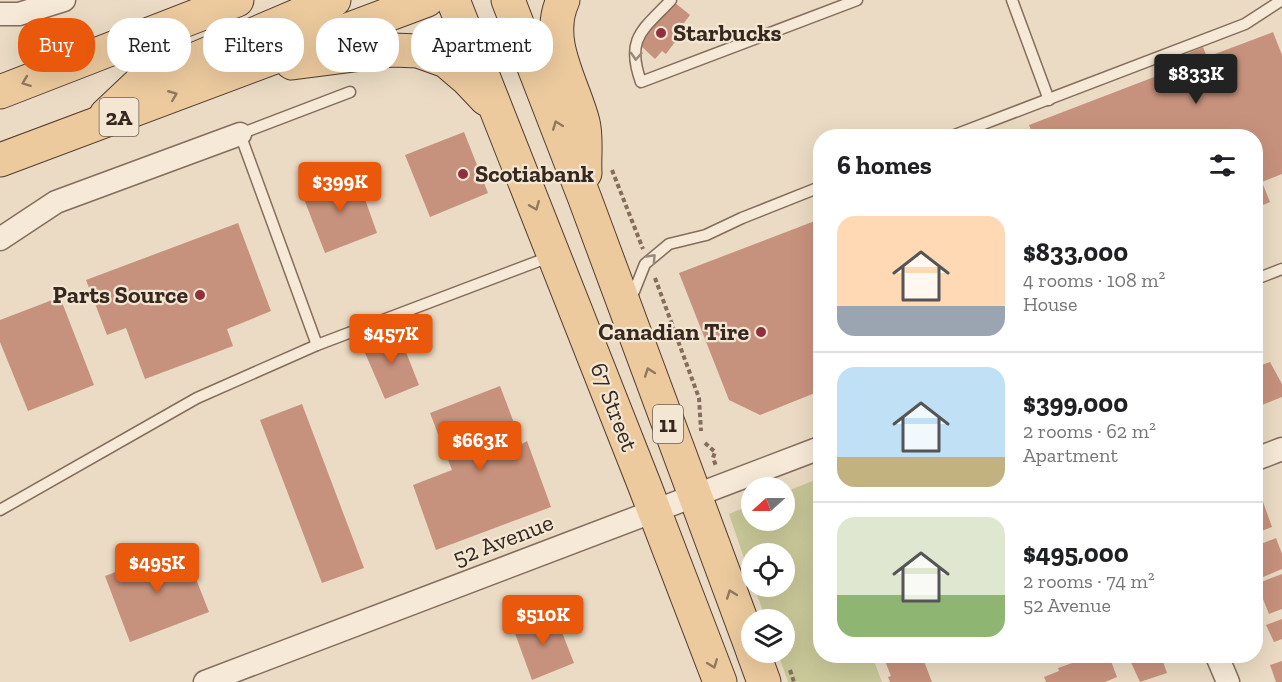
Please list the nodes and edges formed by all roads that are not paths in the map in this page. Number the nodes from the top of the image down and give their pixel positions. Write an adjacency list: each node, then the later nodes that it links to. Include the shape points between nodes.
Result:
1 (64, 0): 12 (street, via 26,12)
2 (237, 0): 16 (main road, one-way to 16)
3 (334, 0): 20 (main road, via 141,82)
4 (427, 0): 13 (main road, 2A)
5 (453, 0): 19 (main road, 67 Street / 11)
6 (508, 0): 25 (main road, 67 Street / 11, one-way to 6)
7 (563, 0): 25 (main road, via 558,46 583,123)
8 (671, 0): 9 (lane, one-way to 9, via 638,36 634,64 641,82)
9 (857, 0)
10 (1012, 0): 18 (lane)
11 (1282, 0): 18 (lane, via 1245,24)
12 (0, 14)
13 (304, 45)
14 (304, 61): 19 (main road, via 384,51 418,51 446,61)
15 (232, 72): 20 (main road, 2A, one-way to 15)
16 (0, 92)
17 (350, 92): 22 (lane)
18 (1049, 100): 21 (lane)
19 (498, 113): 27 (main road, 67 Street / 11, one-way to 27)
20 (94, 126): 23 (main road, 2A)
21 (971, 129)
22 (240, 134): 26 (street, via 56,202); 31 (lane)
23 (0, 160)
24 (813, 190): 30 (lane, one-way to 24, via 648,260 669,244 706,235)
25 (585, 199): 30 (main road, 67 Street / 11)
26 (0, 239)
27 (555, 255): 31 (lane); 37 (main road, 67 Street / 11)
28 (1282, 269): 29 (lane)
29 (1263, 276)
30 (626, 310): 35 (main road, 67 Street / 11, one-way to 30)
31 (317, 345): 36 (lane, via 198,398)
32 (1282, 449): 34 (street)
33 (813, 451): 35 (street, 52 Avenue)
34 (1263, 456)
35 (695, 495): 37 (street, 52 Avenue); 38 (main road, 67 Street / 11, one-way to 35)
36 (0, 510)
37 (655, 511): 41 (street, 52 Avenue); 42 (main road, 67 Street / 11, one-way to 42)
38 (741, 621)
39 (757, 663): 43 (main road, 67 Street / 11)
40 (1220, 663): 44 (street)
41 (206, 682)
42 (720, 682)
43 (764, 682)
44 (1228, 682)

